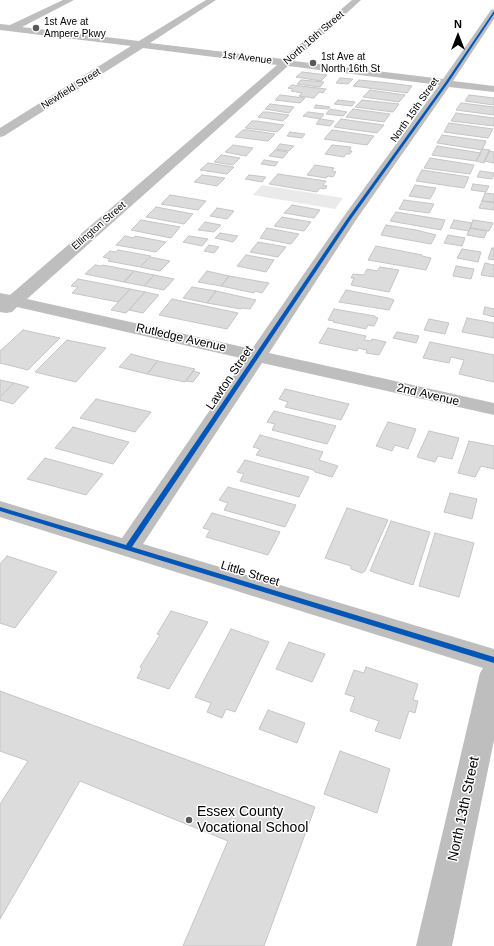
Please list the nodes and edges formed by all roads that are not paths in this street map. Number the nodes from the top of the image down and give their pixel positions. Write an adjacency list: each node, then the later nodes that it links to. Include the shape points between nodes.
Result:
1 (70, 0): 6 (street)
2 (212, 0): 8 (street, Newfield Street)
3 (357, 0): 9 (street, North 16th Street)
4 (494, 12): 10 (street, North 15th Street)
5 (0, 27): 6 (street, 1st Avenue)
6 (11, 29): 7 (street); 8 (street, 1st Avenue)
7 (0, 34)
8 (141, 45): 9 (street, 1st Avenue); 12 (street, Newfield Street)
9 (285, 63): 10 (street, 1st Avenue); 13 (street, North 16th Street)
10 (446, 83): 11 (street, 1st Avenue); 14 (street, North 15th Street)
11 (494, 89)
12 (0, 133)
13 (198, 138): 15 (street, Ellington Street)
14 (349, 219): 17 (street, Lawton Street)
15 (7, 299): 16 (street, Ellington Street); 17 (street, Rutledge Avenue)
16 (0, 313)
17 (258, 355): 18 (street, Rutledge Avenue); 21 (street, Lawton Street)
18 (362, 380): 19 (street, 2nd Avenue)
19 (494, 410)
20 (0, 509): 21 (street, Little Street)
21 (128, 548): 22 (street, Little Street)
22 (494, 660)
23 (494, 673): 24 (street, North 13th Street)
24 (434, 946)

